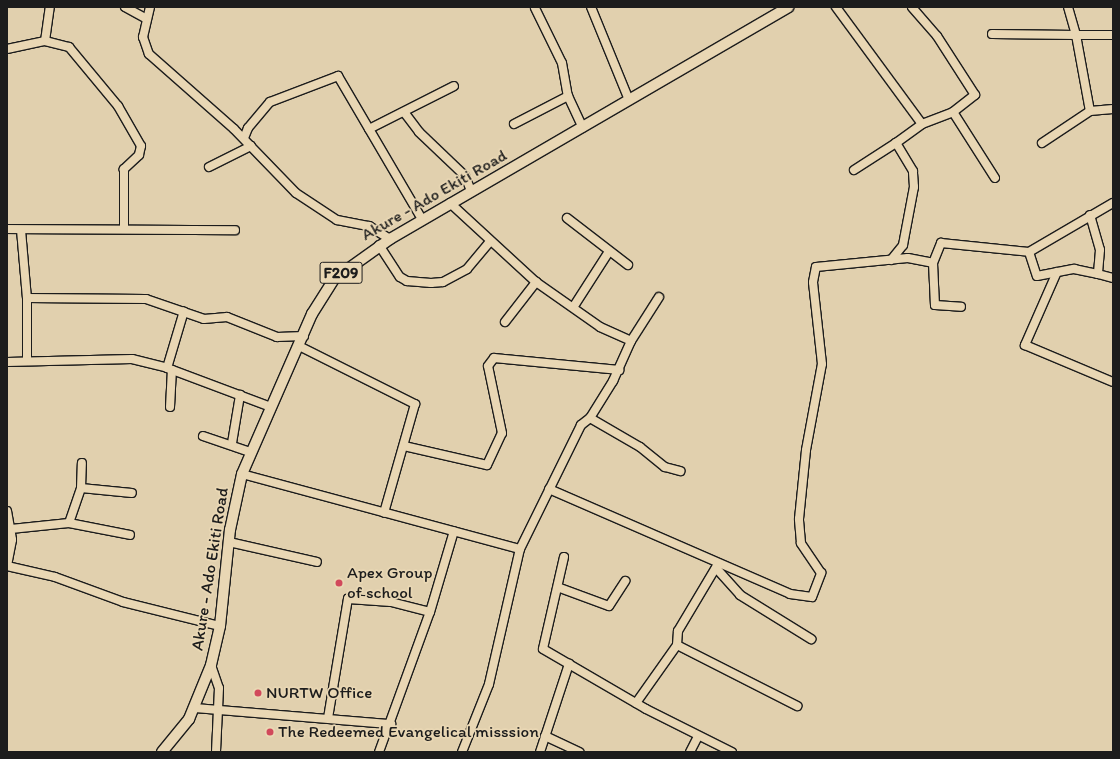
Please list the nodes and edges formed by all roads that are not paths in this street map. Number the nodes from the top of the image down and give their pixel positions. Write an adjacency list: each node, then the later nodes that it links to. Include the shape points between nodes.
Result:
1 (50, 7): 15 (street)
2 (125, 7): 11 (street)
3 (150, 7): 11 (street)
4 (591, 7): 19 (street)
5 (788, 7): 10 (main road, Akure - Ado Ekiti Road / F209)
6 (836, 7): 25 (street)
7 (912, 7): 23 (street, via 975,92 974,97)
8 (1068, 7): 13 (street)
9 (535, 8): 18 (street, via 562,63)
10 (776, 10): 19 (main road, Akure - Ado Ekiti Road / F209)
11 (147, 19): 28 (street, via 144,38 149,54)
12 (992, 34): 13 (street)
13 (1076, 35): 14 (street); 21 (street)
14 (1113, 35)
15 (45, 41): 16 (street); 42 (street, via 70,47 118,106 141,146 139,154 124,169)
16 (7, 48)
17 (454, 86): 22 (street)
18 (568, 96): 24 (street); 26 (street)
19 (629, 100): 26 (main road, Akure - Ado Ekiti Road / F209)
20 (1113, 109): 21 (street)
21 (1090, 111): 30 (street)
22 (404, 112): 27 (street); 35 (street, via 418,132 465,176)
23 (953, 112): 25 (street); 34 (street)
24 (514, 124)
25 (922, 124): 29 (street)
26 (583, 128): 35 (main road, Akure - Ado Ekiti Road / F209)
27 (369, 129): 28 (street, via 341,79 335,76 270,102 248,128); 40 (street, via 406,187)
28 (244, 138): 31 (street)
29 (896, 143): 33 (street); 50 (street, via 914,178 903,245)
30 (1042, 143)
31 (251, 146): 32 (street); 45 (street, via 280,179 317,207 337,220 382,231)
32 (210, 167)
33 (854, 170)
34 (995, 178)
35 (471, 191): 36 (main road, Akure - Ado Ekiti Road / F209)
36 (450, 203): 40 (main road, Akure - Ado Ekiti Road / F209); 46 (street)
37 (1113, 203): 38 (street)
38 (1090, 215): 48 (street); 54 (street, via 1100,250)
39 (567, 218): 49 (street)
40 (422, 220): 45 (main road, Akure - Ado Ekiti Road / F209)
41 (7, 229): 43 (street)
42 (124, 229): 43 (street); 44 (street)
43 (21, 230): 58 (street)
44 (235, 230)
45 (390, 239): 47 (main road, Akure - Ado Ekiti Road / F209)
46 (490, 242): 47 (street, via 467,269 443,282 431,283 407,282 400,277); 56 (street)
47 (379, 245): 63 (main road, Akure - Ado Ekiti Road / F209, via 334,279 318,303)
48 (1029, 252): 51 (street, via 941,243); 53 (street, via 1036,276)
49 (608, 253): 52 (street); 59 (street)
50 (891, 260): 51 (street, via 908,258); 96 (street, via 850,266 821,265 813,273 822,364 802,476 799,534 805,551 820,568 815,592 807,599 799,597)
51 (933, 263): 60 (street, via 936,306)
52 (628, 266)
53 (1057, 272): 54 (street, via 1074,269); 70 (street, via 1025,345)
54 (1098, 274): 55 (street)
55 (1113, 278)
56 (536, 282): 59 (street); 62 (street)
57 (659, 297): 64 (street)
58 (27, 298): 61 (street, via 128,297); 66 (street)
59 (574, 306): 64 (street, via 600,326)
60 (961, 307)
61 (184, 311): 63 (street, via 204,319 228,317 283,338 295,334); 68 (street)
62 (505, 322)
63 (304, 336): 65 (main road, Akure - Ado Ekiti Road / F209)
64 (631, 341): 69 (street)
65 (299, 346): 73 (main road, Akure - Ado Ekiti Road / F209); 77 (street, via 415,404)
66 (27, 361): 67 (street); 68 (street, via 116,358)
67 (7, 362)
68 (169, 369): 71 (street); 72 (street)
69 (619, 370): 74 (street); 77 (street, via 494,358 488,366 502,433 487,465)
70 (1113, 382)
71 (240, 395): 73 (street); 76 (street)
72 (170, 407)
73 (271, 407): 78 (main road, Akure - Ado Ekiti Road / F209)
74 (590, 418): 80 (street, via 640,447 665,466); 83 (street, via 581,425)
75 (203, 436): 76 (street)
76 (232, 443): 78 (street)
77 (404, 446): 86 (street)
78 (250, 452): 81 (main road, Akure - Ado Ekiti Road / F209)
79 (82, 463): 82 (street)
80 (680, 471)
81 (242, 474): 86 (street); 91 (main road, Akure - Ado Ekiti Road / F209)
82 (81, 488): 84 (street); 87 (street)
83 (549, 489): 92 (street); 96 (street)
84 (132, 493)
85 (7, 511): 88 (street)
86 (384, 512): 89 (street)
87 (69, 523): 88 (street); 90 (street)
88 (11, 529): 95 (street)
89 (454, 531): 92 (street); 99 (street)
90 (130, 535)
91 (229, 542): 94 (street); 100 (main road, Akure - Ado Ekiti Road / F209)
92 (520, 549): 116 (street, via 489,684)
93 (564, 557): 98 (street)
94 (317, 562)
95 (7, 566): 100 (street, via 55,577 123,602)
96 (717, 566): 101 (street, via 744,599); 102 (street, via 678,631)
97 (625, 581): 98 (street, via 609,606)
98 (560, 588): 103 (street, via 543,649)
99 (430, 612): 109 (street, via 392,602 348,599); 110 (street)
100 (220, 626): 104 (main road, Akure - Ado Ekiti Road / F209)
101 (811, 639)
102 (676, 645): 105 (street); 106 (street)
103 (569, 664): 105 (street); 111 (street)
104 (211, 665): 107 (main road, Akure - Ado Ekiti Road / F209); 108 (street, via 219,688)
105 (636, 703): 112 (street)
106 (797, 706)
107 (195, 708): 108 (street); 113 (main road, Akure - Ado Ekiti Road / F209, via 178,735)
108 (218, 710): 109 (street); 114 (street)
109 (328, 718): 110 (street)
110 (391, 724): 115 (street)
111 (545, 736): 117 (street); 118 (street)
112 (698, 736): 119 (street); 120 (street)
113 (162, 752)
114 (216, 752)
115 (379, 752)
116 (462, 752)
117 (540, 752)
118 (580, 752)
119 (690, 752)
120 (732, 752)

